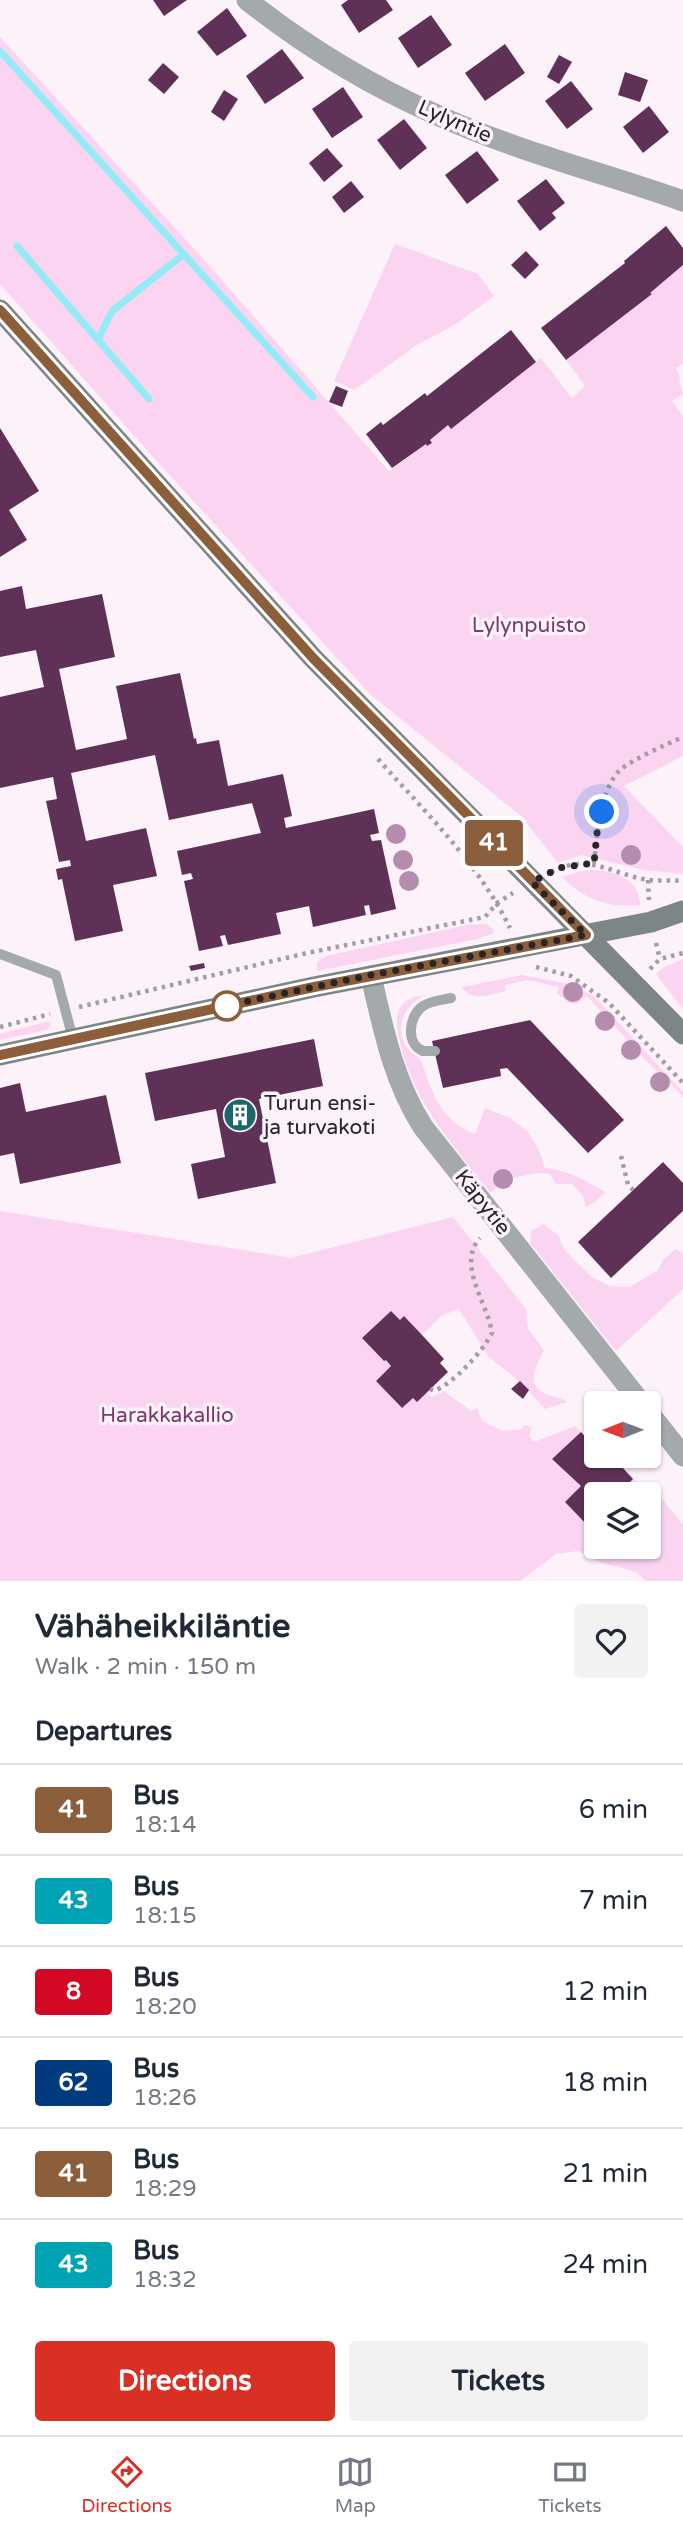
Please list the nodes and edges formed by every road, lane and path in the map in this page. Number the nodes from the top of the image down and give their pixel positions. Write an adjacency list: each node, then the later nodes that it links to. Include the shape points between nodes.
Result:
1 (247, 0): 2 (street, Lylyntie, via 318,52 438,116)
2 (683, 201)
3 (0, 310): 7 (street, via 313,658)
4 (683, 737): 5 (path, via 620,770 607,791)
5 (594, 863): 6 (path, via 648,880); 7 (path, via 559,868)
6 (683, 881)
7 (532, 882): 9 (street); 13 (path, via 497,903 485,918 307,953)
8 (683, 911): 9 (street)
9 (586, 935): 11 (street); 15 (street)
10 (0, 954): 13 (lane, via 55,975)
11 (371, 975): 16 (street); 23 (street, Käpytie, via 389,1052 411,1108)
12 (451, 998): 17 (lane, via 424,1004 414,1017 411,1031 415,1044 424,1051)
13 (66, 1010): 14 (path); 16 (lane)
14 (0, 1027)
15 (683, 1034)
16 (73, 1039): 18 (street)
17 (435, 1051)
18 (0, 1055)
19 (621, 1156): 20 (path)
20 (633, 1190)
21 (481, 1238): 22 (path, via 473,1246 472,1264 492,1333 443,1387)
22 (430, 1389)
23 (632, 1391)
24 (662, 1429): 25 (street)
25 (683, 1455)

